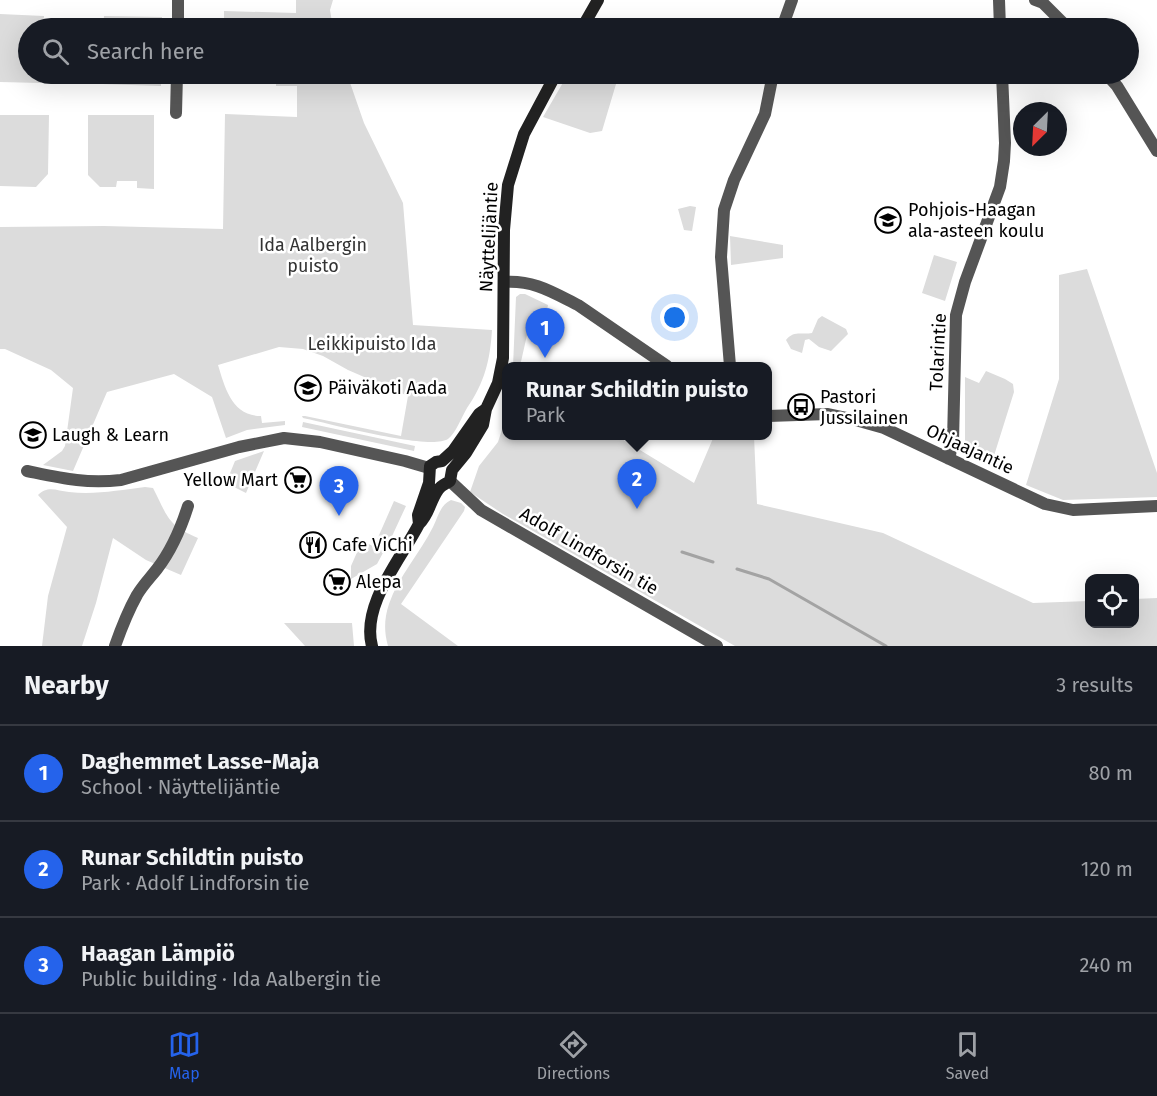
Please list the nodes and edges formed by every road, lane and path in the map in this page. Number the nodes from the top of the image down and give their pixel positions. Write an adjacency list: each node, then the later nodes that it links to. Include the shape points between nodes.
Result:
1 (178, 0): 6 (street)
2 (598, 0): 7 (main road)
3 (792, 0): 8 (street)
4 (999, 0): 9 (street)
5 (1035, 0): 10 (street)
6 (178, 18)
7 (588, 18)
8 (786, 18)
9 (1000, 18)
10 (1058, 18)
11 (177, 84): 16 (street)
12 (551, 84): 18 (main road, Näyttelijäntie, via 524,134 510,178 505,208)
13 (771, 84): 21 (street, via 765,114 724,210 721,256)
14 (1002, 84): 25 (street, Tolarintie, via 1005,143 997,198 956,315 953,441)
15 (1115, 84): 17 (street)
16 (176, 113)
17 (1157, 151)
18 (504, 282): 19 (main road, Näyttelijäntie); 20 (street, via 529,282 570,302)
19 (502, 362)
20 (661, 362)
21 (729, 362)
22 (502, 363): 23 (main road, Näyttelijäntie, via 497,387)
23 (486, 409): 26 (main road, Näyttelijäntie); 29 (main road, Näyttelijäntie, via 483,425)
24 (772, 416): 25 (street, Ohjaajantie, via 828,414 852,419 884,428)
25 (949, 459): 31 (street, Ohjaajantie, via 1061,508)
26 (442, 461): 28 (main road, Näyttelijäntie, via 436,462); 29 (main road, via 449,465)
27 (27, 471): 28 (street, via 70,481 102,483 284,438 357,450)
28 (429, 473): 29 (main road, via 434,484); 32 (main road, Näyttelijäntie)
29 (448, 479): 32 (main road, Näyttelijäntie, via 436,492); 35 (street, Adolf Lindforsin tie, via 481,510)
30 (188, 506): 33 (street, via 166,555 128,612)
31 (1157, 506)
32 (419, 524): 34 (main road, Näyttelijäntie, via 377,600 371,619)
33 (115, 646)
34 (372, 646)
35 (717, 646)

